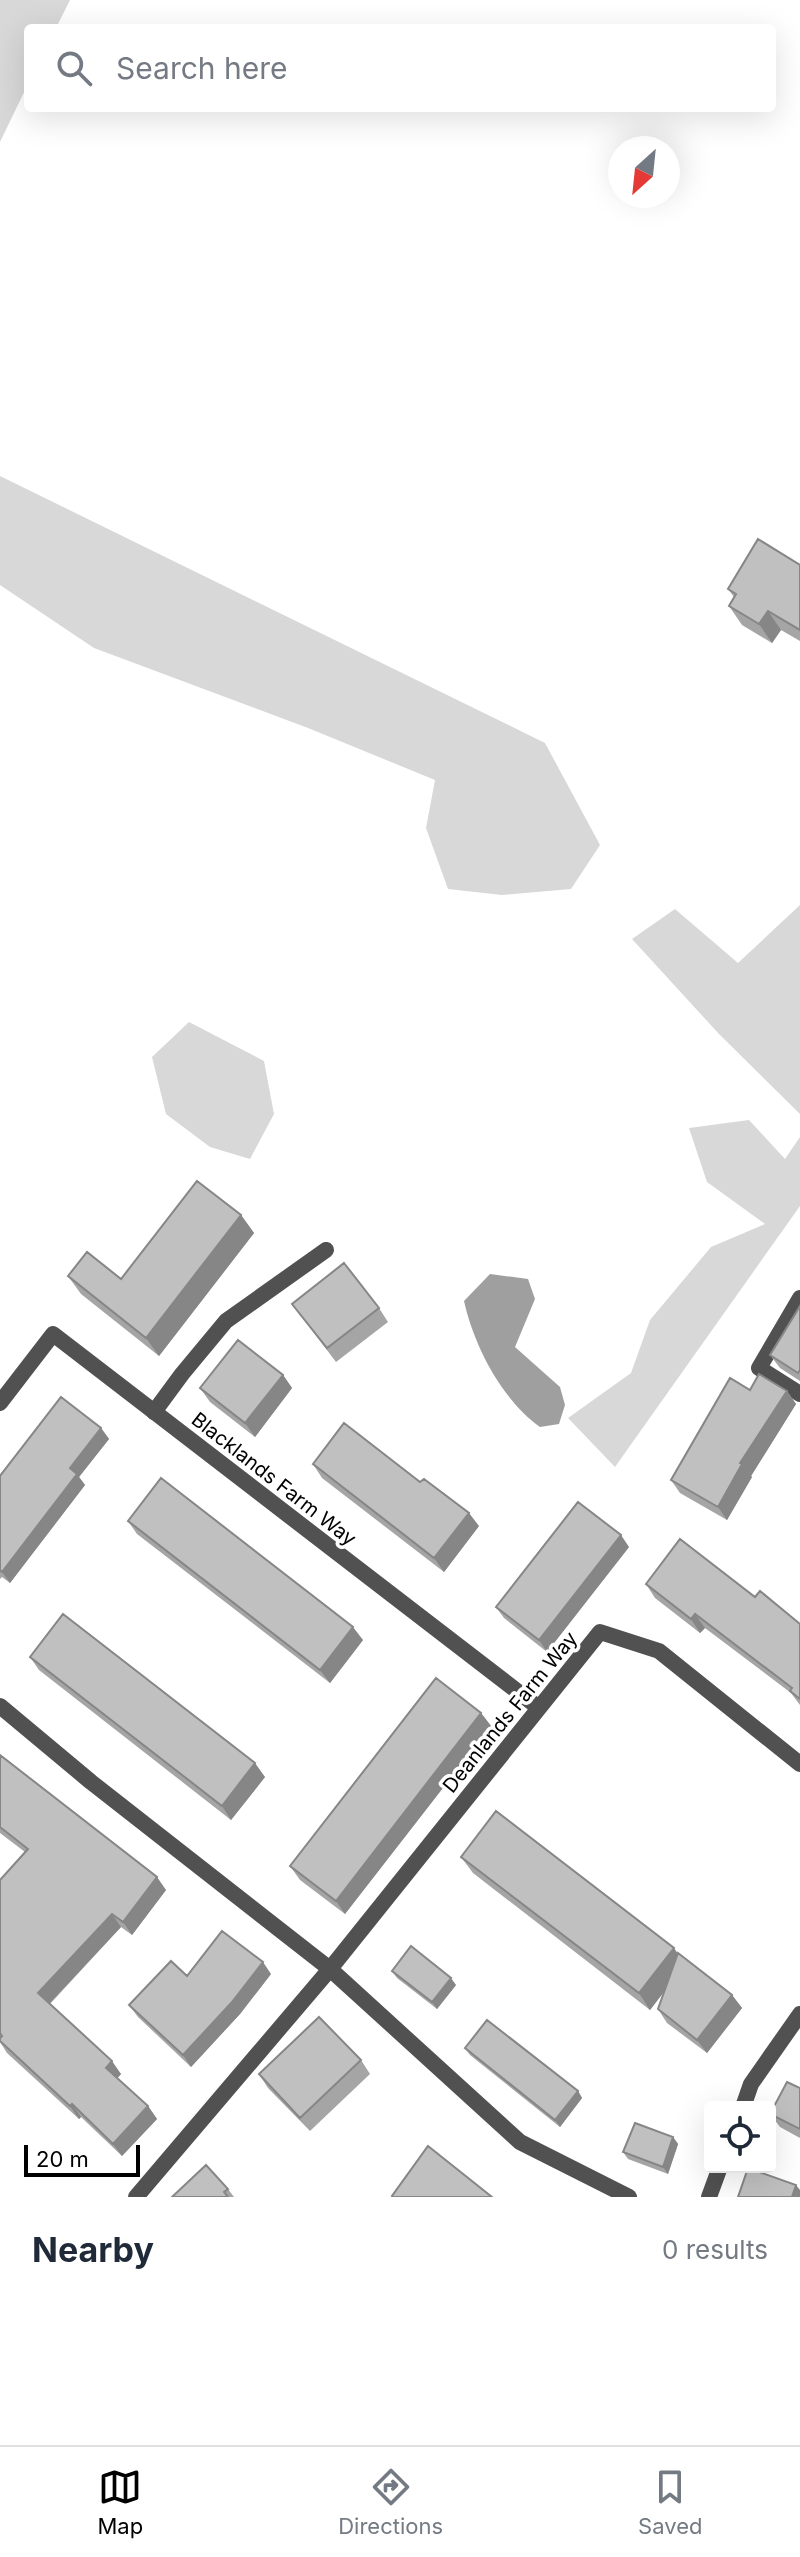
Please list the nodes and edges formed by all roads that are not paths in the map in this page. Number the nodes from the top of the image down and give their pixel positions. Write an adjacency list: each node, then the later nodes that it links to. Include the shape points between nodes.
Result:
1 (326, 1250): 5 (street, via 226,1321)
2 (800, 1298): 3 (street, via 759,1368)
3 (800, 1394)
4 (0, 1403): 5 (street, Blacklands Farm Way, via 53,1334)
5 (154, 1412): 7 (street, Blacklands Farm Way)
6 (0, 1706): 9 (street)
7 (539, 1708): 8 (street, Deanlands Farm Way, via 600,1632 659,1651); 9 (street, Deanlands Farm Way)
8 (800, 1764)
9 (330, 1969): 13 (street); 14 (street, via 520,2142)
10 (800, 2014): 11 (street, via 751,2084)
11 (745, 2101)
12 (718, 2173): 15 (street)
13 (136, 2197)
14 (629, 2197)
15 (709, 2197)

